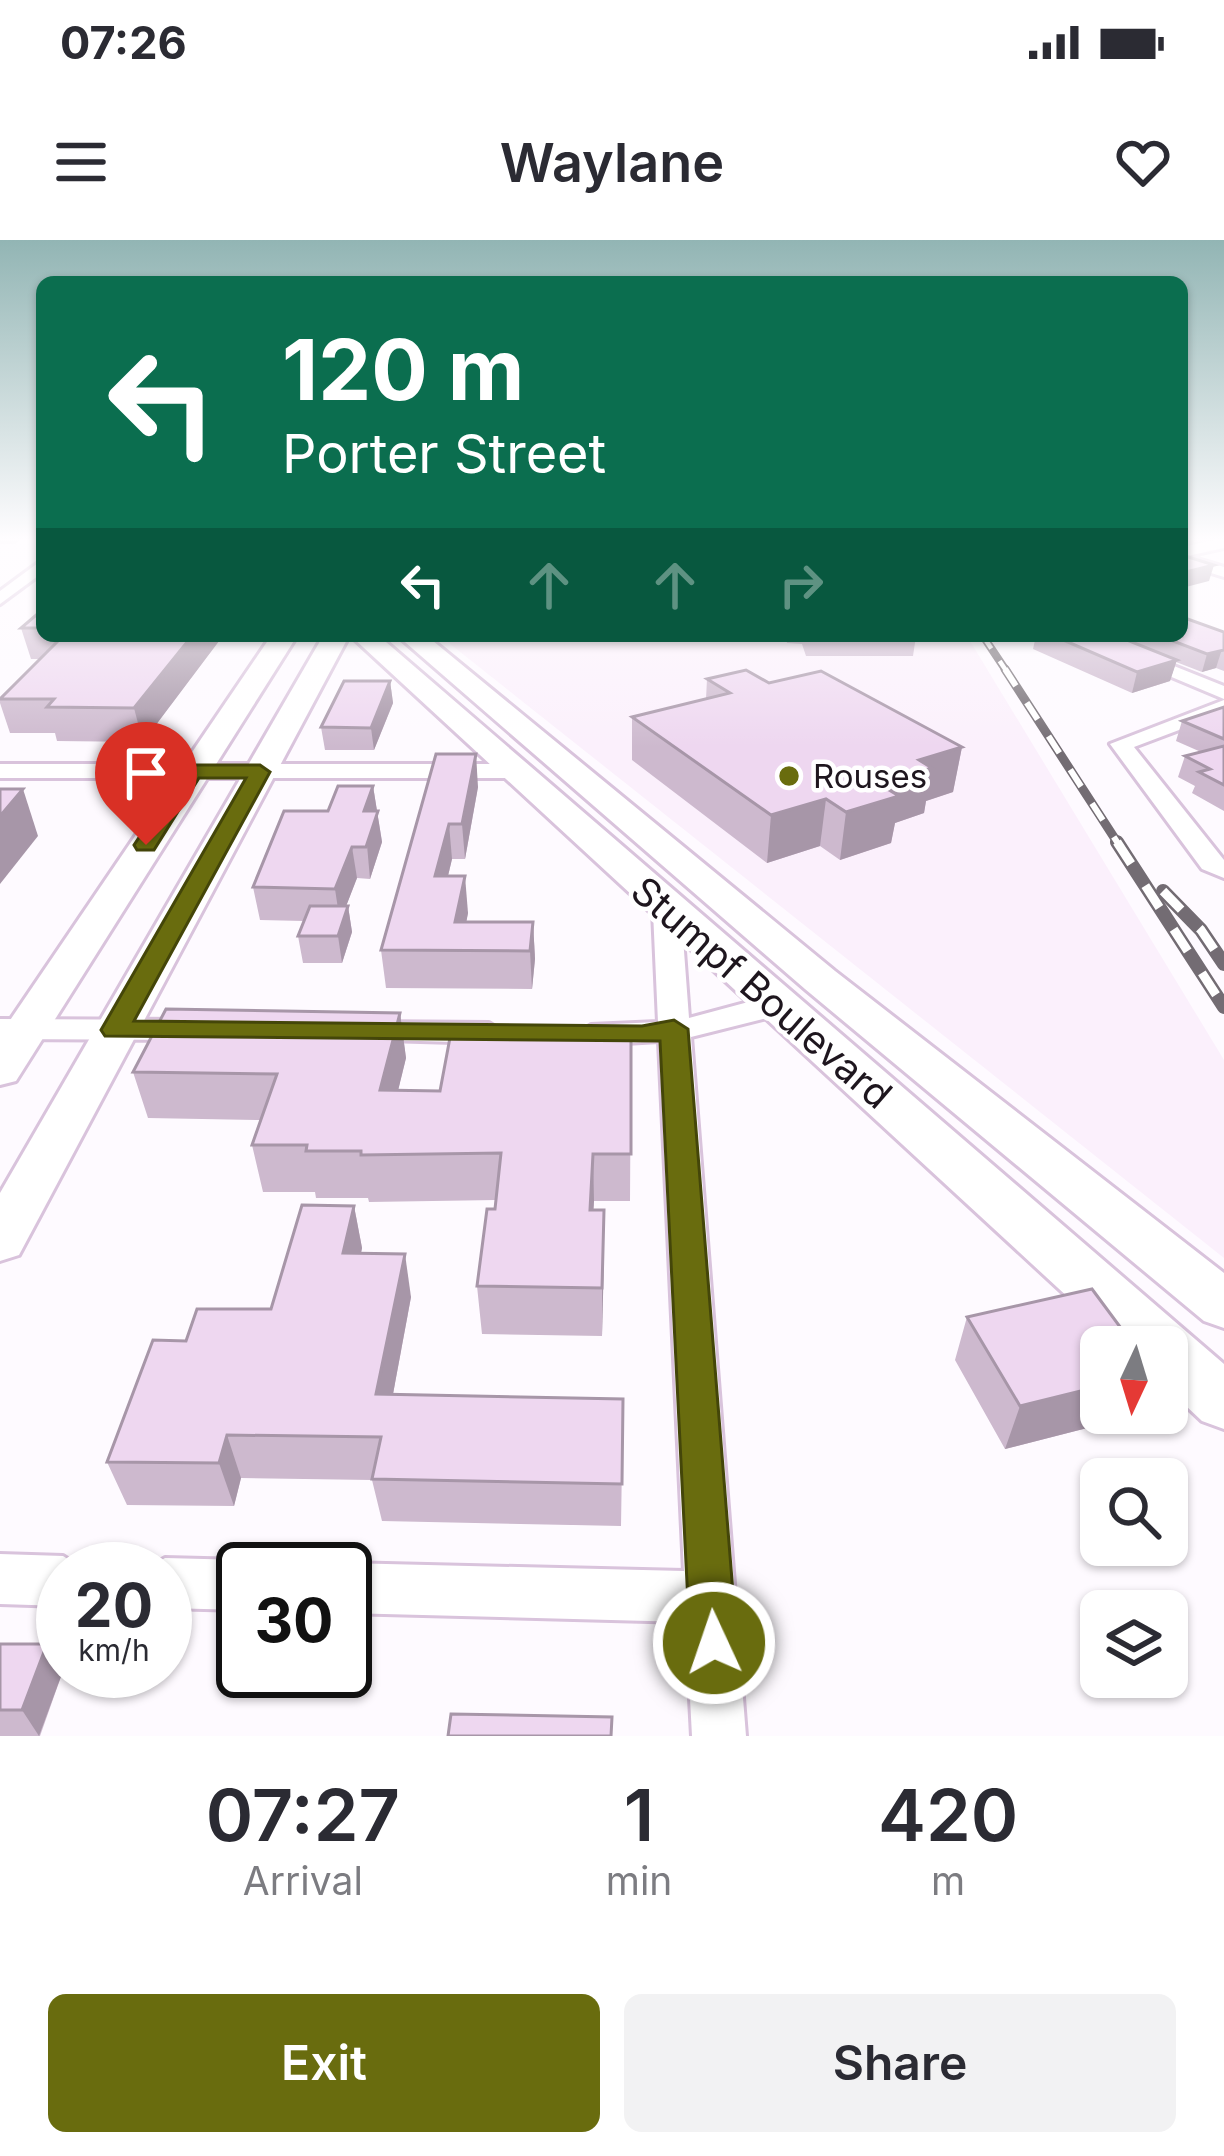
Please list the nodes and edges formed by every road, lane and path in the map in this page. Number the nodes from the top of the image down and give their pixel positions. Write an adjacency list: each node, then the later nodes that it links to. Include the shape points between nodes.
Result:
1 (280, 642): 10 (main road)
2 (333, 642): 11 (main road)
3 (371, 642): 9 (main road, Stumpf Boulevard)
4 (417, 642): 22 (main road, Stumpf Boulevard)
5 (1098, 642): 6 (street)
6 (1224, 693)
7 (1224, 706): 12 (street, via 1120,744)
8 (0, 771): 10 (street)
9 (514, 771): 11 (street); 13 (main road, Stumpf Boulevard)
10 (193, 772): 11 (street); 15 (main road)
11 (260, 772): 17 (main road)
12 (1224, 870)
13 (667, 910): 14 (main road, Stumpf Boulevard); 16 (street)
14 (778, 1003): 16 (street); 23 (main road, Stumpf Boulevard)
15 (14, 1029): 17 (street); 20 (main road)
16 (674, 1029): 19 (street); 29 (street)
17 (115, 1030): 18 (street); 21 (main road)
18 (230, 1031)
19 (322, 1032)
20 (0, 1070)
21 (0, 1240)
22 (1224, 1305)
23 (1139, 1326)
24 (1188, 1370): 25 (main road, Stumpf Boulevard)
25 (1224, 1402)
26 (0, 1579): 27 (street)
27 (36, 1580)
28 (372, 1589): 29 (street)
29 (711, 1597): 30 (street)
30 (719, 1736)

